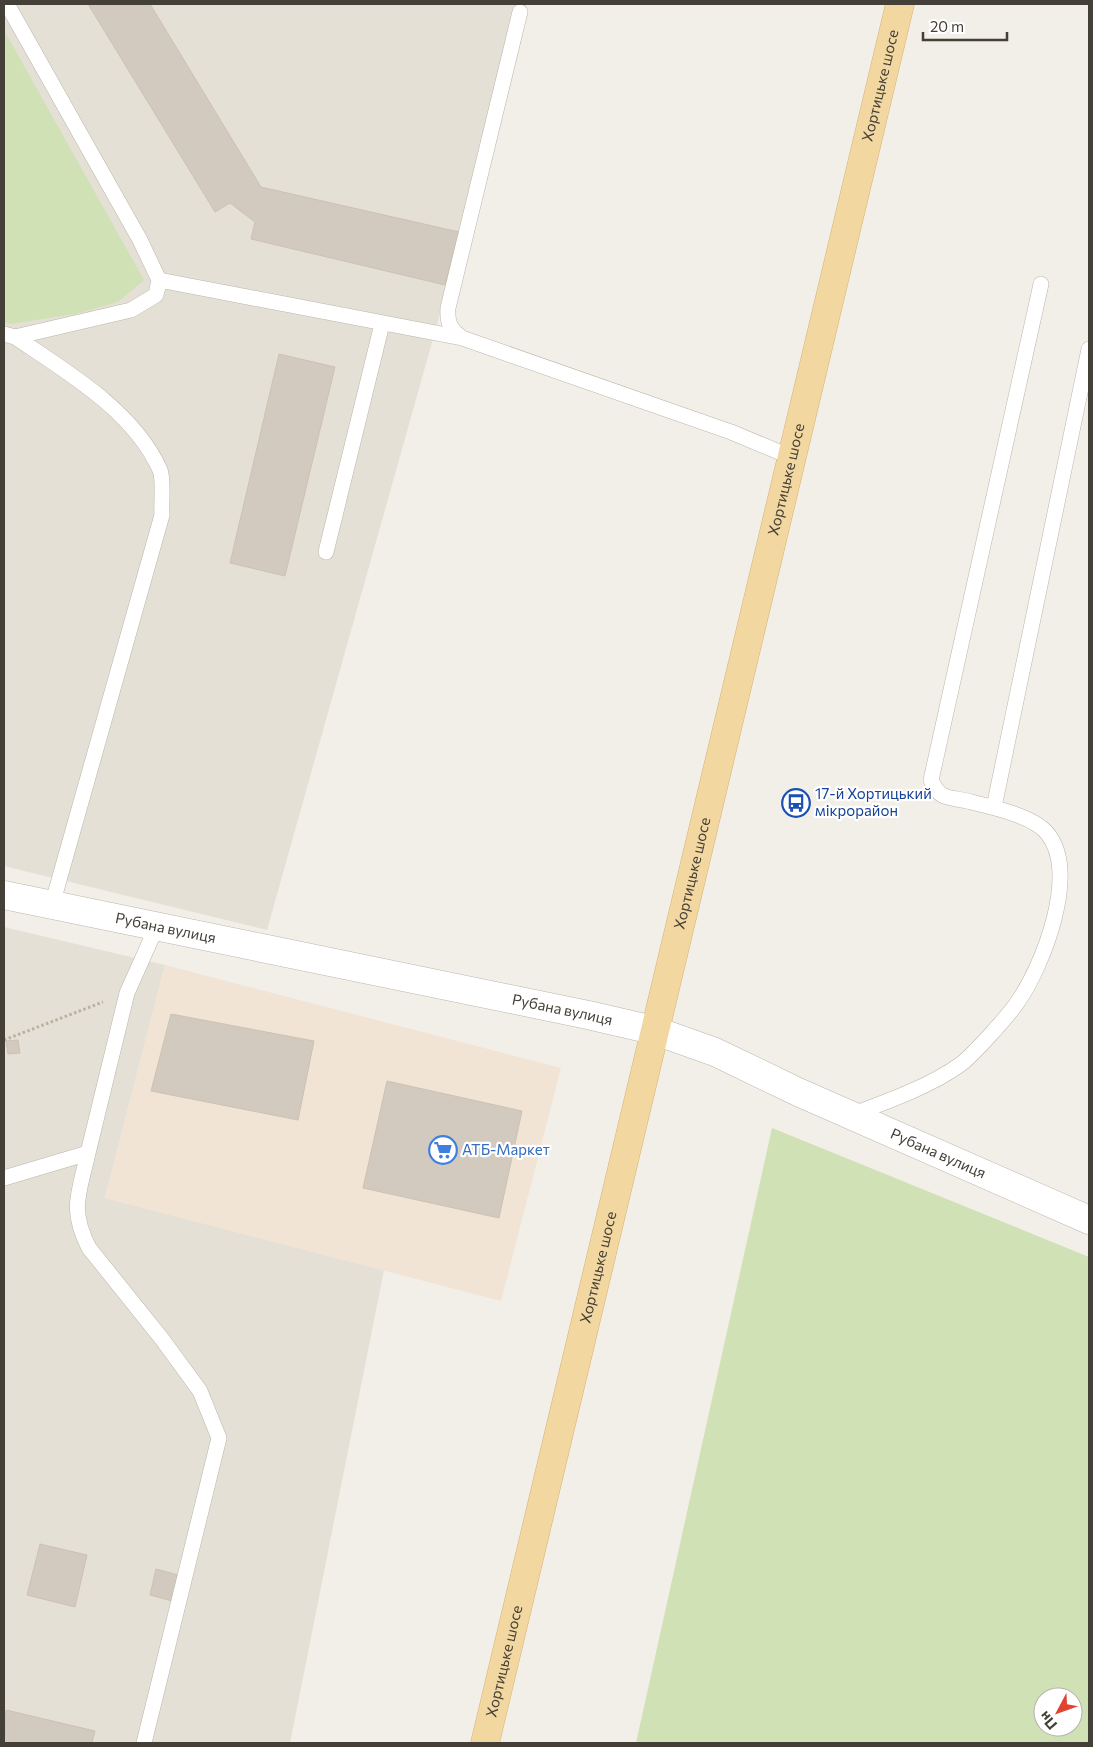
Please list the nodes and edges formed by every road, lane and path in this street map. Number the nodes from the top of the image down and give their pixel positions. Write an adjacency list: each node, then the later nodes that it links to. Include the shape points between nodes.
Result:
1 (6, 4): 4 (lane, via 140,240)
2 (900, 4): 10 (main road, Хортицьке шосе)
3 (520, 12): 8 (lane, via 448,308 447,320 451,330)
4 (159, 280): 7 (lane, via 156,295 131,310); 8 (lane)
5 (1041, 284): 12 (lane, via 932,780 943,796)
6 (381, 328): 11 (lane)
7 (10, 336): 14 (lane, via 82,382 135,429 161,471 162,515)
8 (462, 338): 10 (lane, via 731,432)
9 (1089, 349): 12 (lane)
10 (791, 457): 17 (main road, Хортицьке шосе)
11 (326, 552)
12 (994, 808): 19 (lane, via 1038,824 1055,848 1061,866 1060,892 1048,942 1017,1002 961,1064 902,1096)
13 (4, 895): 14 (street, Рубана вулиця)
14 (52, 905): 15 (street, Рубана вулиця)
15 (157, 926): 16 (lane); 17 (street, Рубана вулиця)
16 (127, 993): 18 (path); 20 (lane)
17 (653, 1030): 19 (street, Рубана вулиця, via 715,1052); 24 (main road, Хортицьке шосе)
18 (4, 1040)
19 (850, 1116): 22 (street, Рубана вулиця)
20 (88, 1154): 21 (lane); 23 (lane, via 76,1210 80,1231 89,1248 200,1391 219,1438)
21 (4, 1178)
22 (1089, 1220)
23 (144, 1743)
24 (485, 1743)

